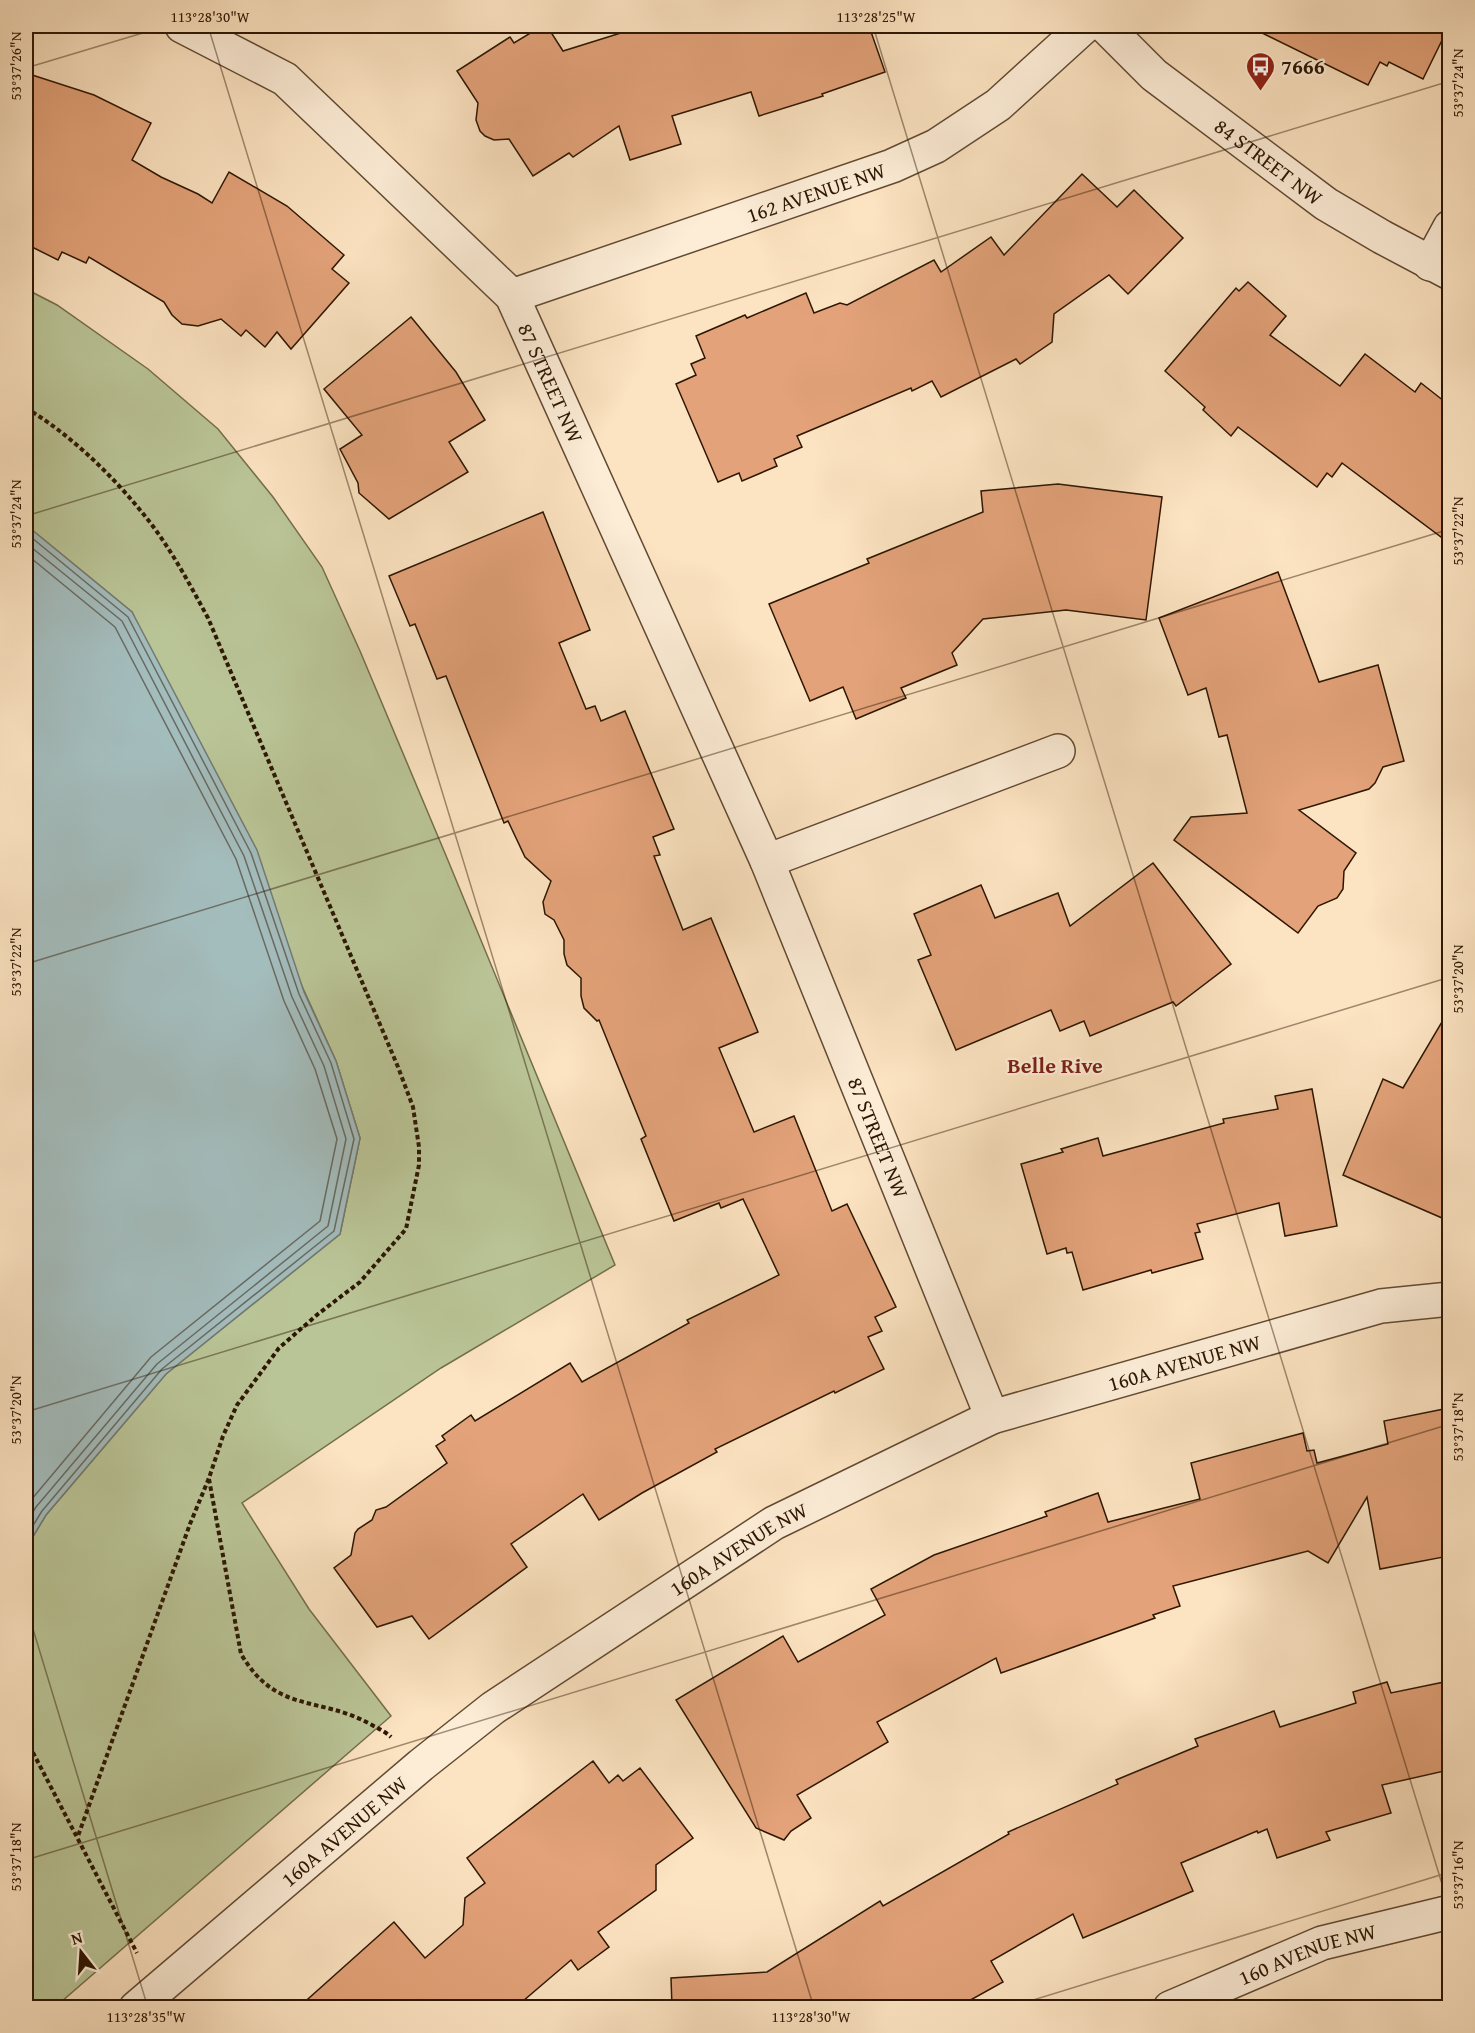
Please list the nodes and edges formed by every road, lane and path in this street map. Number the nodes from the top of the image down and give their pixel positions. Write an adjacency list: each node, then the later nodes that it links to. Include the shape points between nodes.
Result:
1 (182, 26): 6 (street, 87 STREET NW, via 285,79)
2 (1085, 26): 6 (street, 162 AVENUE NW, via 998,105 936,146 892,166)
3 (1105, 26): 5 (street, 84 STREET NW, via 1154,75 1326,204)
4 (1449, 227): 5 (street)
5 (1440, 268)
6 (512, 296): 9 (street, 87 STREET NW)
7 (26, 408): 12 (path, via 90,457 146,516 182,570 208,618 413,1107 419,1165 406,1229 360,1282 279,1348 237,1405)
8 (1058, 752): 9 (street)
9 (767, 861): 11 (street, 87 STREET NW)
10 (1449, 1299): 11 (street, 160A AVENUE NW, via 1381,1306)
11 (992, 1417): 14 (street, 160A AVENUE NW, via 774,1523 493,1708)
12 (209, 1479): 14 (path, via 241,1654 251,1671 283,1695 357,1716 387,1734); 15 (path)
13 (26, 1739): 15 (path)
14 (421, 1765): 17 (street, 160A AVENUE NW)
15 (78, 1836): 17 (path)
16 (1449, 1912): 18 (street, 160 AVENUE NW, via 1322,1943)
17 (146, 1999)
18 (1170, 2007)

